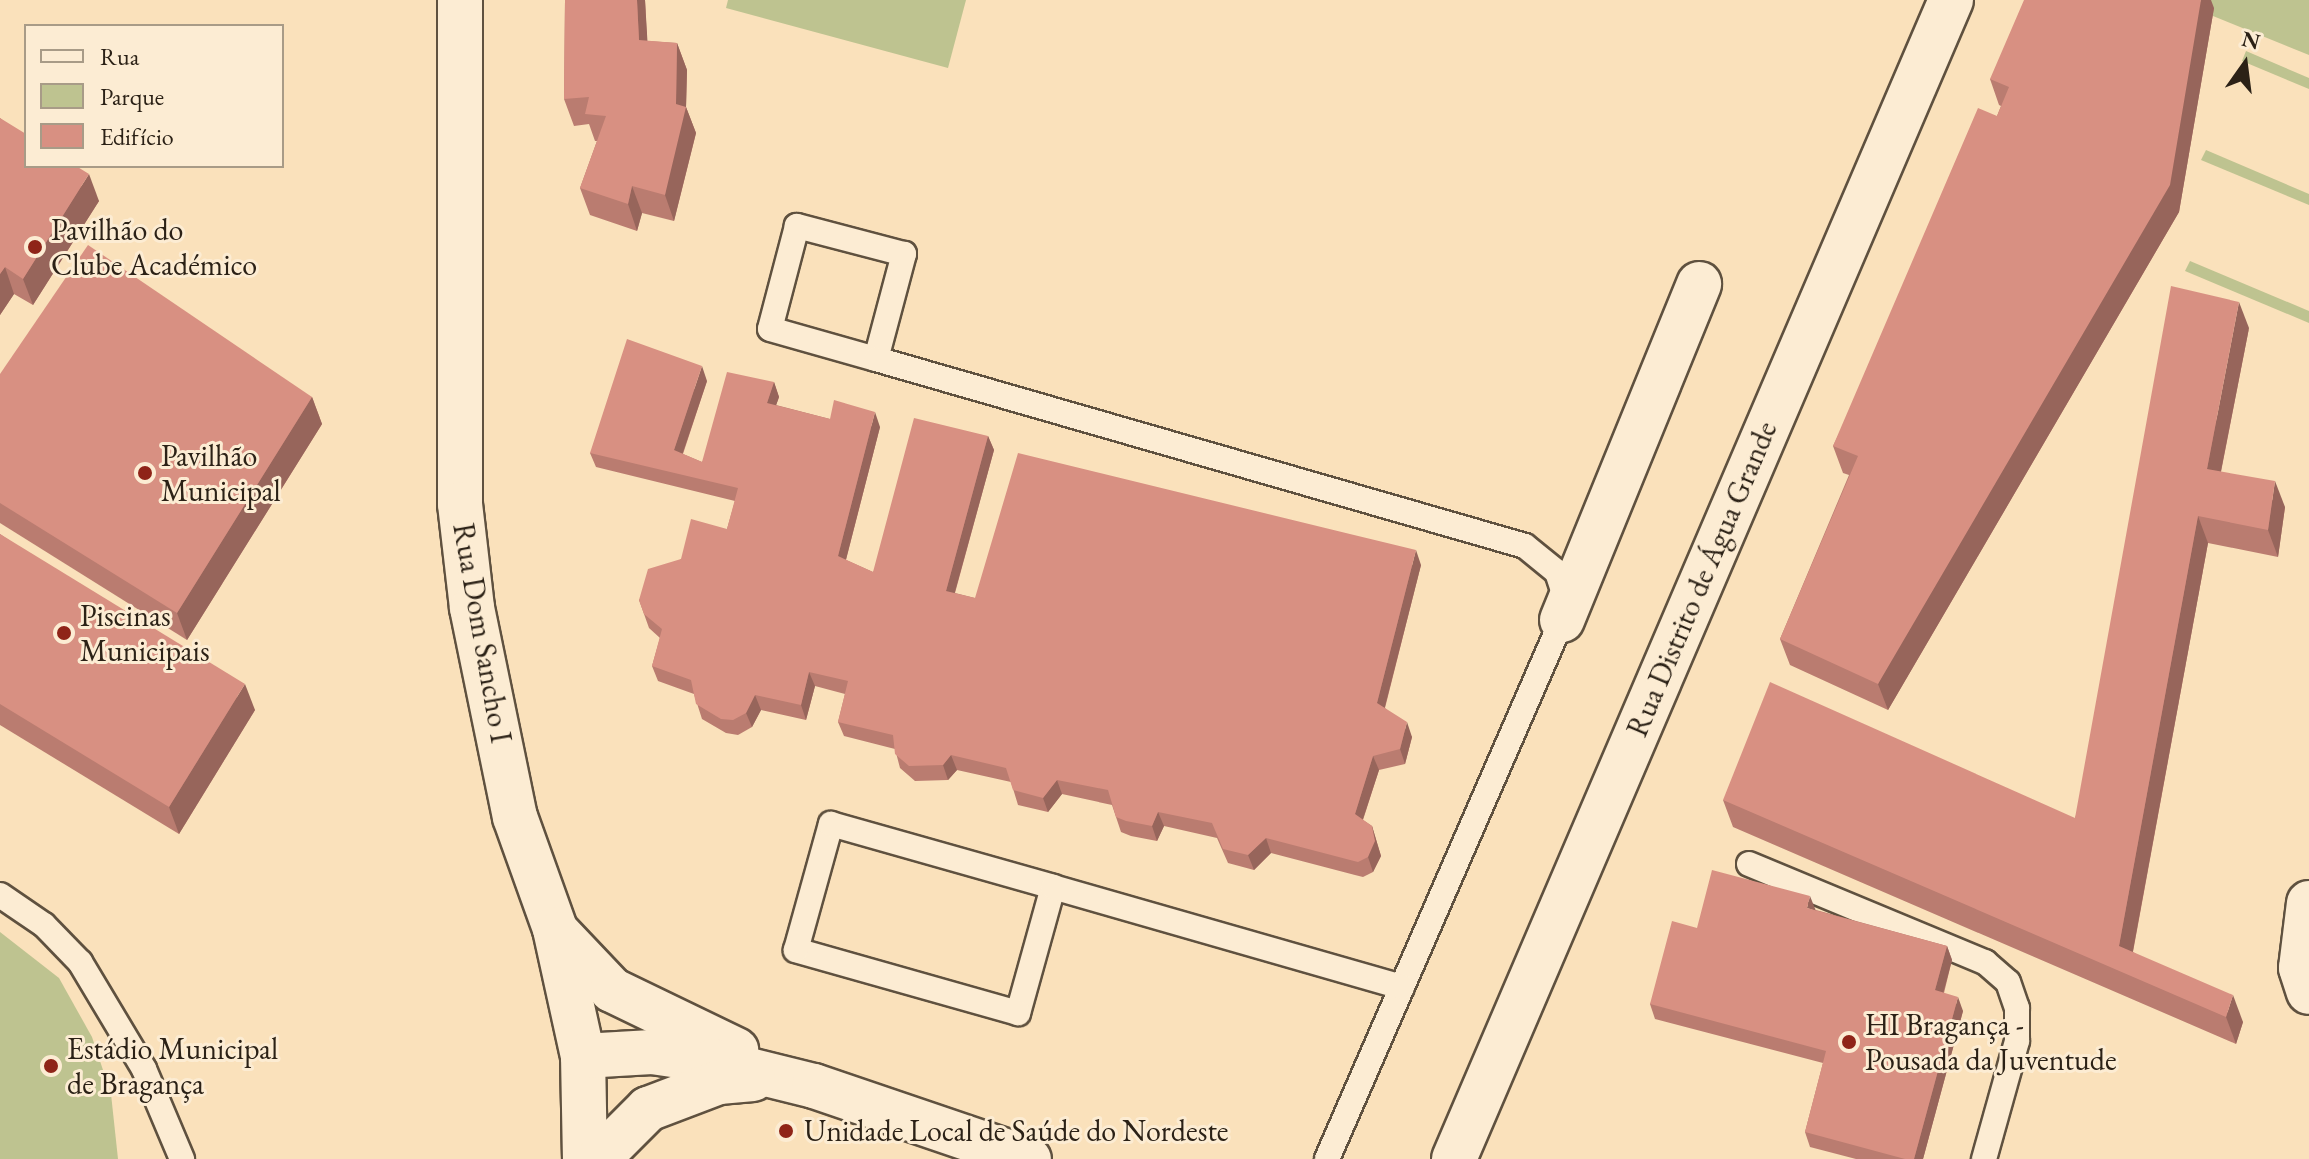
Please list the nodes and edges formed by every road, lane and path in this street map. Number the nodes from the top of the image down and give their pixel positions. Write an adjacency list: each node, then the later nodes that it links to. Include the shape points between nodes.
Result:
1 (460, 0): 10 (street, Rua Dom Sancho I, via 460,504 472,608 515,817)
2 (1951, 0): 20 (street, Rua Distrito de Água Grande)
3 (1699, 284): 5 (street)
4 (876, 359): 4 (lane, via 904,254 797,226 770,329); 5 (lane, via 1525,546 1557,572 1564,594)
5 (1562, 620): 11 (lane)
6 (1749, 864): 21 (lane, via 1985,962 2008,982 2017,1008 2017,1041)
7 (1053, 887): 7 (lane, via 831,824 796,950 1018,1013); 11 (lane)
8 (0, 895): 15 (lane, via 44,925 80,962 144,1069)
9 (2309, 903): 12 (street, via 2301,968)
10 (555, 929): 13 (street, Rua Dom Sancho I); 14 (street, via 612,990 733,1047)
11 (1402, 987): 19 (lane)
12 (2309, 992)
13 (583, 1056): 14 (street, via 652,1052); 16 (street, Rua Dom Sancho I)
14 (778, 1077): 17 (street, via 719,1082 681,1093 648,1109); 18 (street)
15 (182, 1159)
16 (585, 1159)
17 (598, 1159)
18 (1029, 1159)
19 (1327, 1159)
20 (1454, 1159)
21 (1984, 1159)

